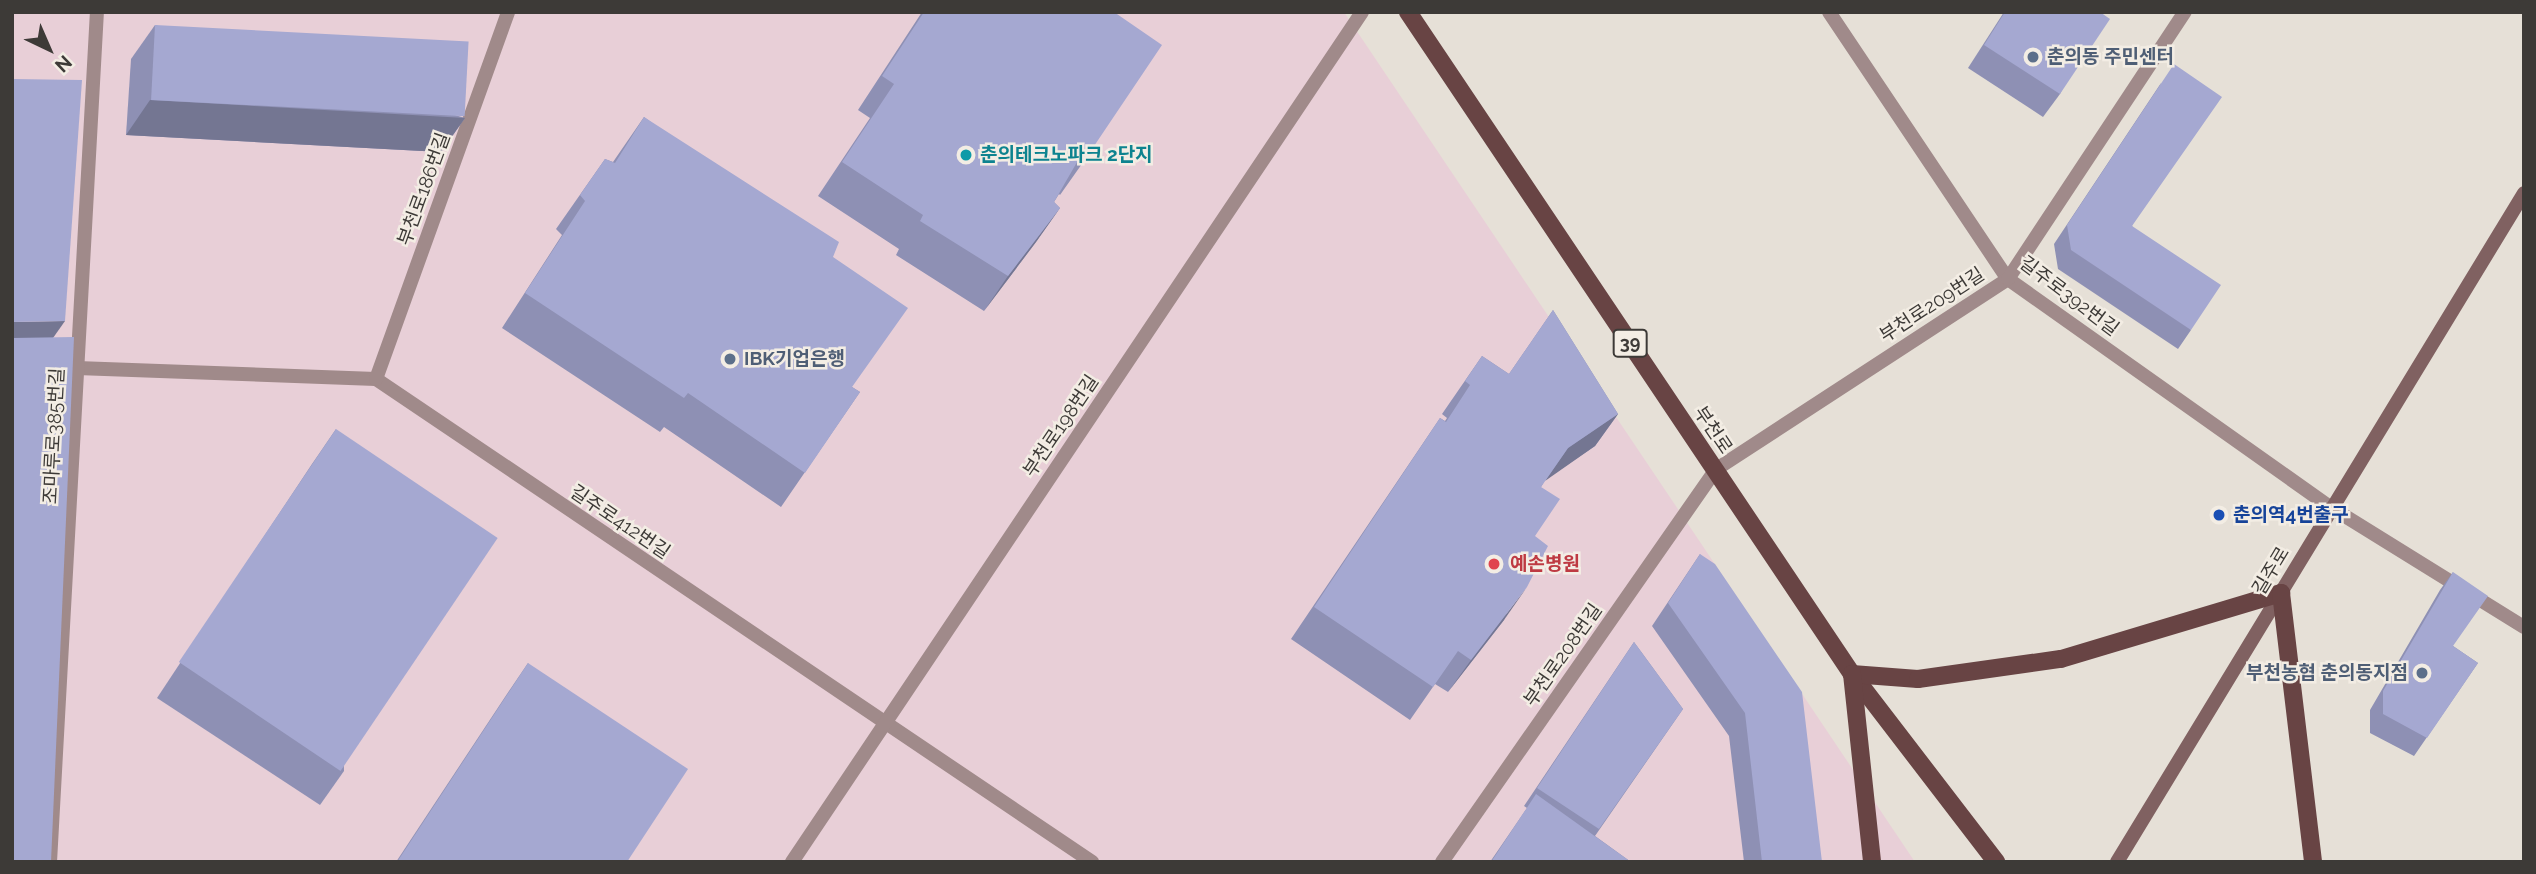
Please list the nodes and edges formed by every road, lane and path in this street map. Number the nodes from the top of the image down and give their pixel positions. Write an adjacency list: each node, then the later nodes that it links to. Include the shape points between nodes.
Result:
1 (97, 12): 9 (street, 조마루로385번길)
2 (508, 12): 10 (street, 부천로186번길)
3 (1362, 12): 16 (street, 부천로198번길)
4 (1408, 12): 11 (main road, 부천로 / 39)
5 (1829, 12): 8 (street, 길주로392번길)
6 (2185, 12): 8 (street, 부천로209번길)
7 (2524, 193): 12 (street, 길주로)
8 (2008, 279): 11 (street, 부천로209번길); 12 (street, 길주로392번길)
9 (77, 368): 10 (street); 17 (street, 조마루로385번길)
10 (376, 379): 16 (street, 길주로412번길)
11 (1715, 470): 15 (main road, 부천로 / 39); 20 (street, 부천로208번길)
12 (2332, 508): 13 (street, 길주로); 14 (street, 길주로392번길)
13 (2281, 593): 15 (main road, via 2061,659 1918,680); 23 (street, 길주로); 24 (main road)
14 (2524, 627)
15 (1852, 674): 21 (main road); 22 (main road, 부천로 / 39)
16 (884, 725): 18 (street, 부천로198번길); 19 (street, 길주로412번길)
17 (50, 862)
18 (792, 862)
19 (1092, 862)
20 (1442, 862)
21 (1872, 862)
22 (1996, 862)
23 (2117, 862)
24 (2314, 862)

